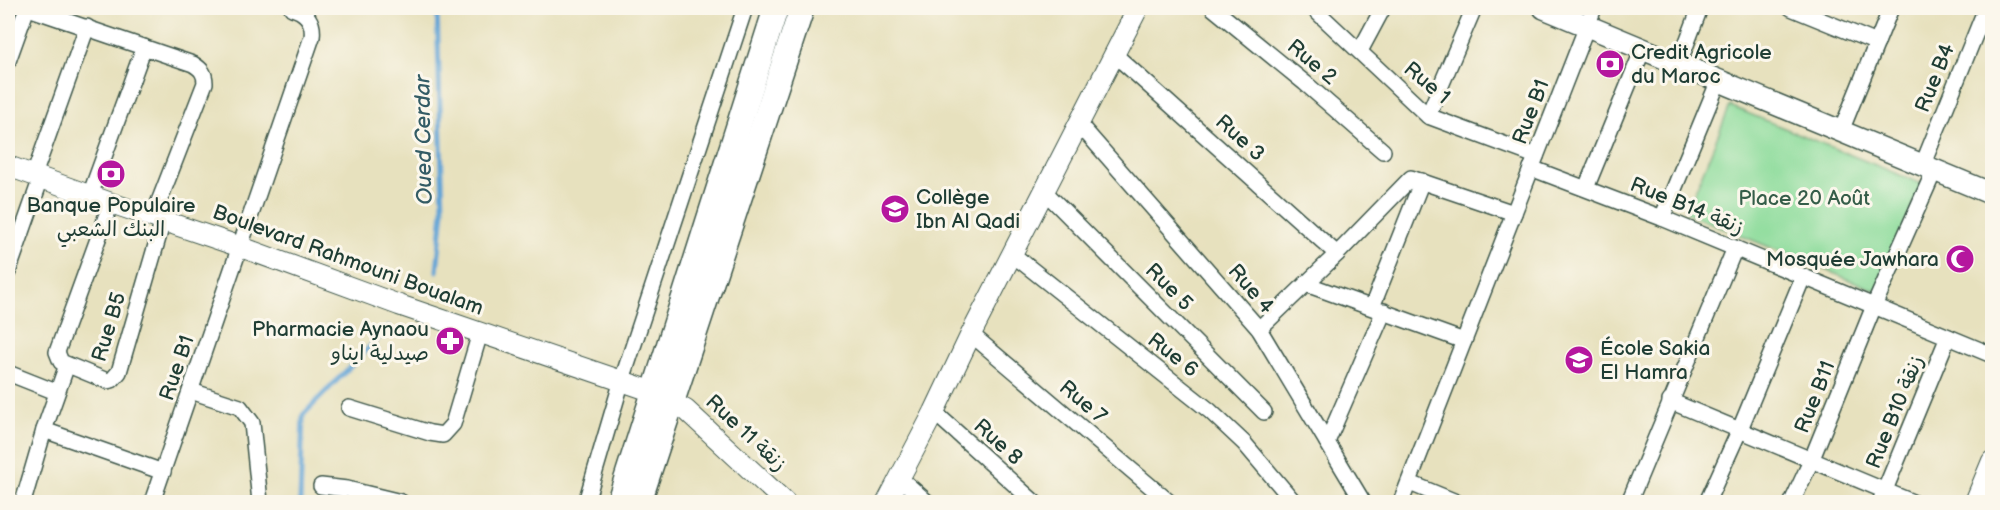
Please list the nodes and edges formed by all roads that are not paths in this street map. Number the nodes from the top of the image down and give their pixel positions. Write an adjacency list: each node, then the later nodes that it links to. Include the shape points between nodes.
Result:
1 (27, 8): 17 (street); 23 (street)
2 (292, 8): 43 (street, Rue B1, via 309,18 312,37)
3 (745, 8): 60 (street)
4 (777, 8): 63 (main road)
5 (802, 8): 63 (main road)
6 (1138, 8): 22 (street)
7 (1213, 8): 29 (street, Rue 2)
8 (1313, 8): 21 (street, Rue 1)
9 (1383, 8): 21 (street)
10 (1474, 8): 26 (street)
11 (1544, 8): 16 (main road)
12 (1700, 8): 24 (street)
13 (1792, 8): 18 (street)
14 (1891, 8): 18 (street)
15 (1986, 8): 32 (street, Rue B4)
16 (1590, 16): 20 (main road); 30 (street, Rue B1)
17 (87, 27): 19 (street); 33 (street)
18 (1877, 43): 28 (street)
19 (144, 46): 38 (street); 42 (street, Rue B5, via 193,64 205,75)
20 (1643, 49): 24 (main road); 35 (street)
21 (1360, 51): 26 (street, Rue 1)
22 (1114, 54): 27 (street); 46 (street, Rue 3)
23 (8, 62)
24 (1679, 63): 25 (main road)
25 (1719, 80): 28 (main road); 41 (street)
26 (1428, 116): 30 (street, Rue 1)
27 (1079, 124): 36 (street); 52 (street, Rue 4)
28 (1841, 131): 32 (main road)
29 (1383, 151)
30 (1534, 162): 35 (street, Rue B14 زنقة); 40 (street, Rue B1)
31 (8, 166): 33 (street, Boulevard Rahmouni Boualam)
32 (1929, 167): 37 (main road); 50 (street, Rue B4)
33 (38, 176): 38 (street, Boulevard Rahmouni Boualam); 47 (street)
34 (1417, 179): 40 (street); 46 (street); 51 (street)
35 (1586, 188): 41 (street, Rue B14 زنقة)
36 (1045, 192): 45 (street); 67 (street, Rue 5)
37 (1992, 194)
38 (90, 195): 39 (street, Boulevard Rahmouni Boualam)
39 (111, 203): 42 (street, Boulevard Rahmouni Boualam); 58 (street, Rue B5, via 57,352)
40 (1514, 213): 56 (street, Rue B1)
41 (1662, 218): 44 (street, Rue B14 زنقة)
42 (158, 219): 43 (street, Boulevard Rahmouni Boualam); 58 (street, Rue B5, via 116,377 107,381)
43 (241, 247): 53 (street, Boulevard Rahmouni Boualam); 61 (street, Rue B1)
44 (1735, 248): 48 (street, Rue B14 زنقة); 64 (street)
45 (1012, 254): 54 (street); 90 (street, Rue 6, via 1210,411 1244,443)
46 (1338, 254): 49 (street)
47 (8, 272)
48 (1803, 277): 50 (street, Rue B14 زنقة); 68 (street)
49 (1306, 284): 51 (street); 52 (street)
50 (1875, 306): 55 (street, Rue B14 زنقة); 71 (street, Rue B11)
51 (1378, 309): 56 (street); 70 (street)
52 (1259, 329): 70 (street, Rue 4)
53 (480, 333): 60 (street, Boulevard Rahmouni Boualam); 65 (street, via 453,424 443,435)
54 (971, 334): 66 (street); 89 (street, Rue 7)
55 (1948, 337): 57 (street, Rue B14 زنقة); 77 (street, Rue B10 زنقة)
56 (1464, 341): 75 (street, Rue B1)
57 (1992, 355)
58 (67, 365): 62 (street)
59 (8, 373): 62 (street)
60 (622, 380): 63 (street, Boulevard Rahmouni Boualam); 82 (street)
61 (191, 391): 73 (street, Rue B1); 80 (street, via 240,407 247,414 266,484)
62 (57, 392): 69 (street)
63 (663, 397): 83 (main road); 84 (main road); 85 (street, Rue 11 زنقة, via 686,410)
64 (1671, 401): 68 (street); 94 (street)
65 (349, 408)
66 (934, 412): 74 (street); 88 (street, Rue 8)
67 (1264, 412)
68 (1740, 429): 71 (street); 95 (street)
69 (44, 430): 73 (street); 78 (street)
70 (1328, 442): 91 (street, Rue 4)
71 (1811, 461): 77 (street); 96 (street, Rue B11)
72 (1992, 461): 98 (street)
73 (163, 472): 79 (street, Rue B1)
74 (900, 478): 86 (street); 87 (street)
75 (1410, 483): 92 (street, Rue B1); 93 (street)
76 (321, 486): 81 (street)
77 (1882, 496): 97 (street)
78 (23, 502)
79 (152, 502)
80 (260, 502)
81 (401, 502)
82 (586, 502)
83 (619, 502)
84 (639, 502)
85 (785, 502)
86 (887, 502)
87 (927, 502)
88 (1034, 502)
89 (1168, 502)
90 (1294, 502)
91 (1363, 502)
92 (1401, 502)
93 (1456, 502)
94 (1629, 502)
95 (1707, 502)
96 (1791, 502)
97 (1912, 502)
98 (1975, 502)

